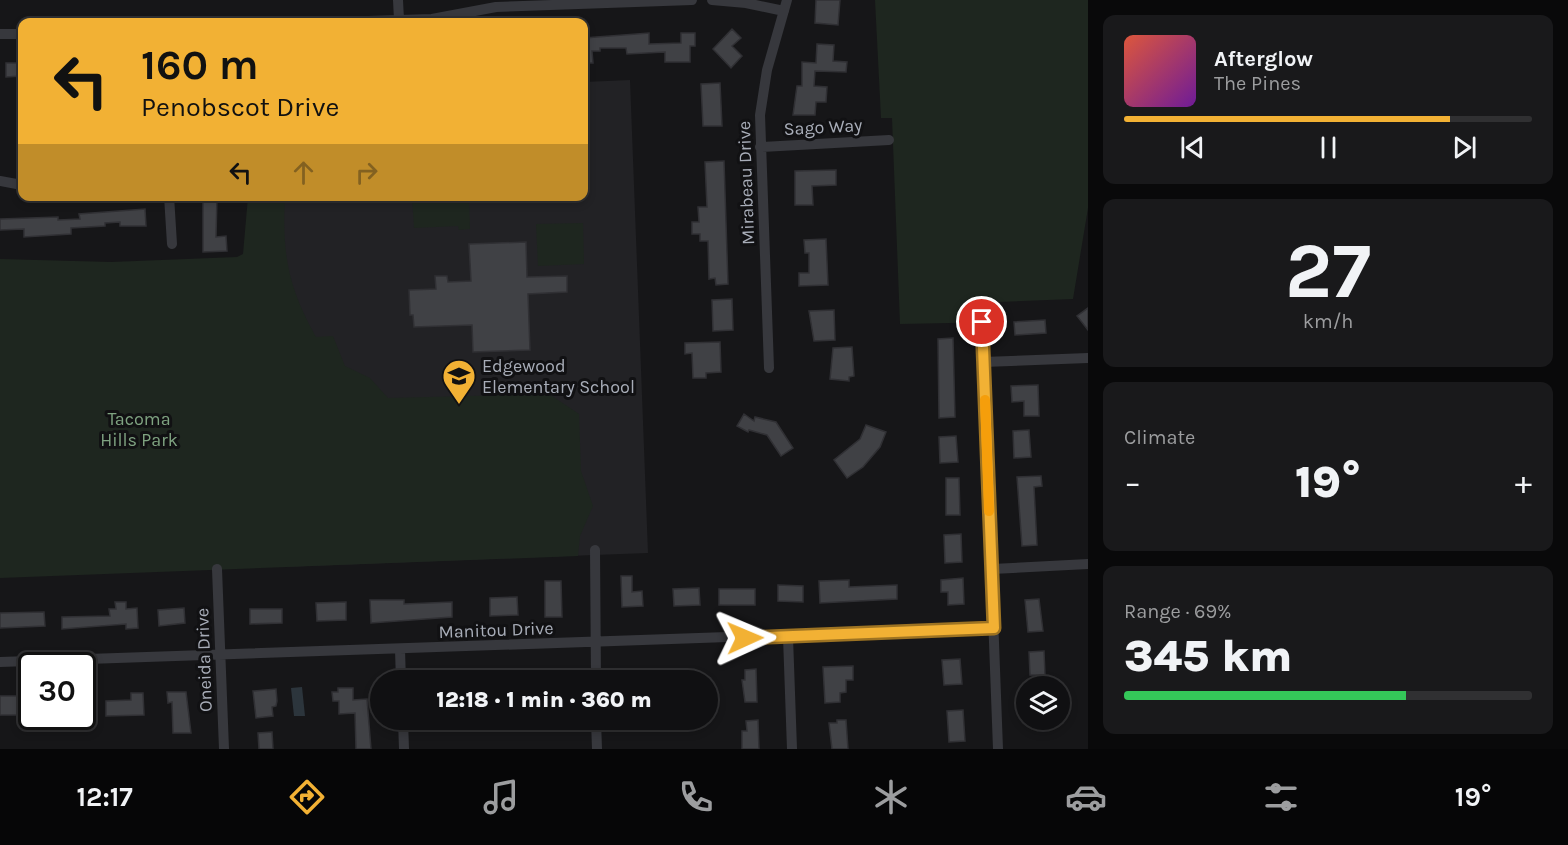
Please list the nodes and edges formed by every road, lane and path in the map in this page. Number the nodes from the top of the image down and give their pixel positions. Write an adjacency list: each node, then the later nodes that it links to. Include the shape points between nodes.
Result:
1 (398, 0): 5 (street)
2 (692, 0): 6 (street, via 496,7)
3 (712, 0): 4 (street)
4 (785, 6): 10 (street, Mirabeau Drive, via 761,99)
5 (399, 18)
6 (437, 18)
7 (0, 34): 8 (street)
8 (18, 34)
9 (889, 140): 10 (street, Sago Way)
10 (760, 147): 18 (street, Mirabeau Drive)
11 (0, 181): 12 (street)
12 (18, 184)
13 (169, 201): 14 (street)
14 (172, 244)
15 (982, 322): 17 (street)
16 (1088, 358): 17 (street)
17 (983, 362): 21 (street)
18 (769, 368)
19 (595, 550): 25 (street)
20 (1088, 564): 21 (street)
21 (992, 568): 23 (street)
22 (217, 569): 27 (street, Oneida Drive)
23 (994, 628): 24 (street, Manitou Drive); 37 (street)
24 (788, 637): 25 (street, Manitou Drive); 36 (street)
25 (596, 642): 26 (street, Manitou Drive); 30 (street)
26 (400, 650): 27 (street, Manitou Drive); 29 (street)
27 (221, 655): 28 (street, Manitou Drive); 33 (street, Oneida Drive)
28 (0, 662)
29 (401, 670)
30 (596, 670)
31 (403, 730): 34 (street)
32 (596, 730): 35 (street)
33 (224, 749)
34 (404, 749)
35 (597, 749)
36 (792, 749)
37 (998, 749)

